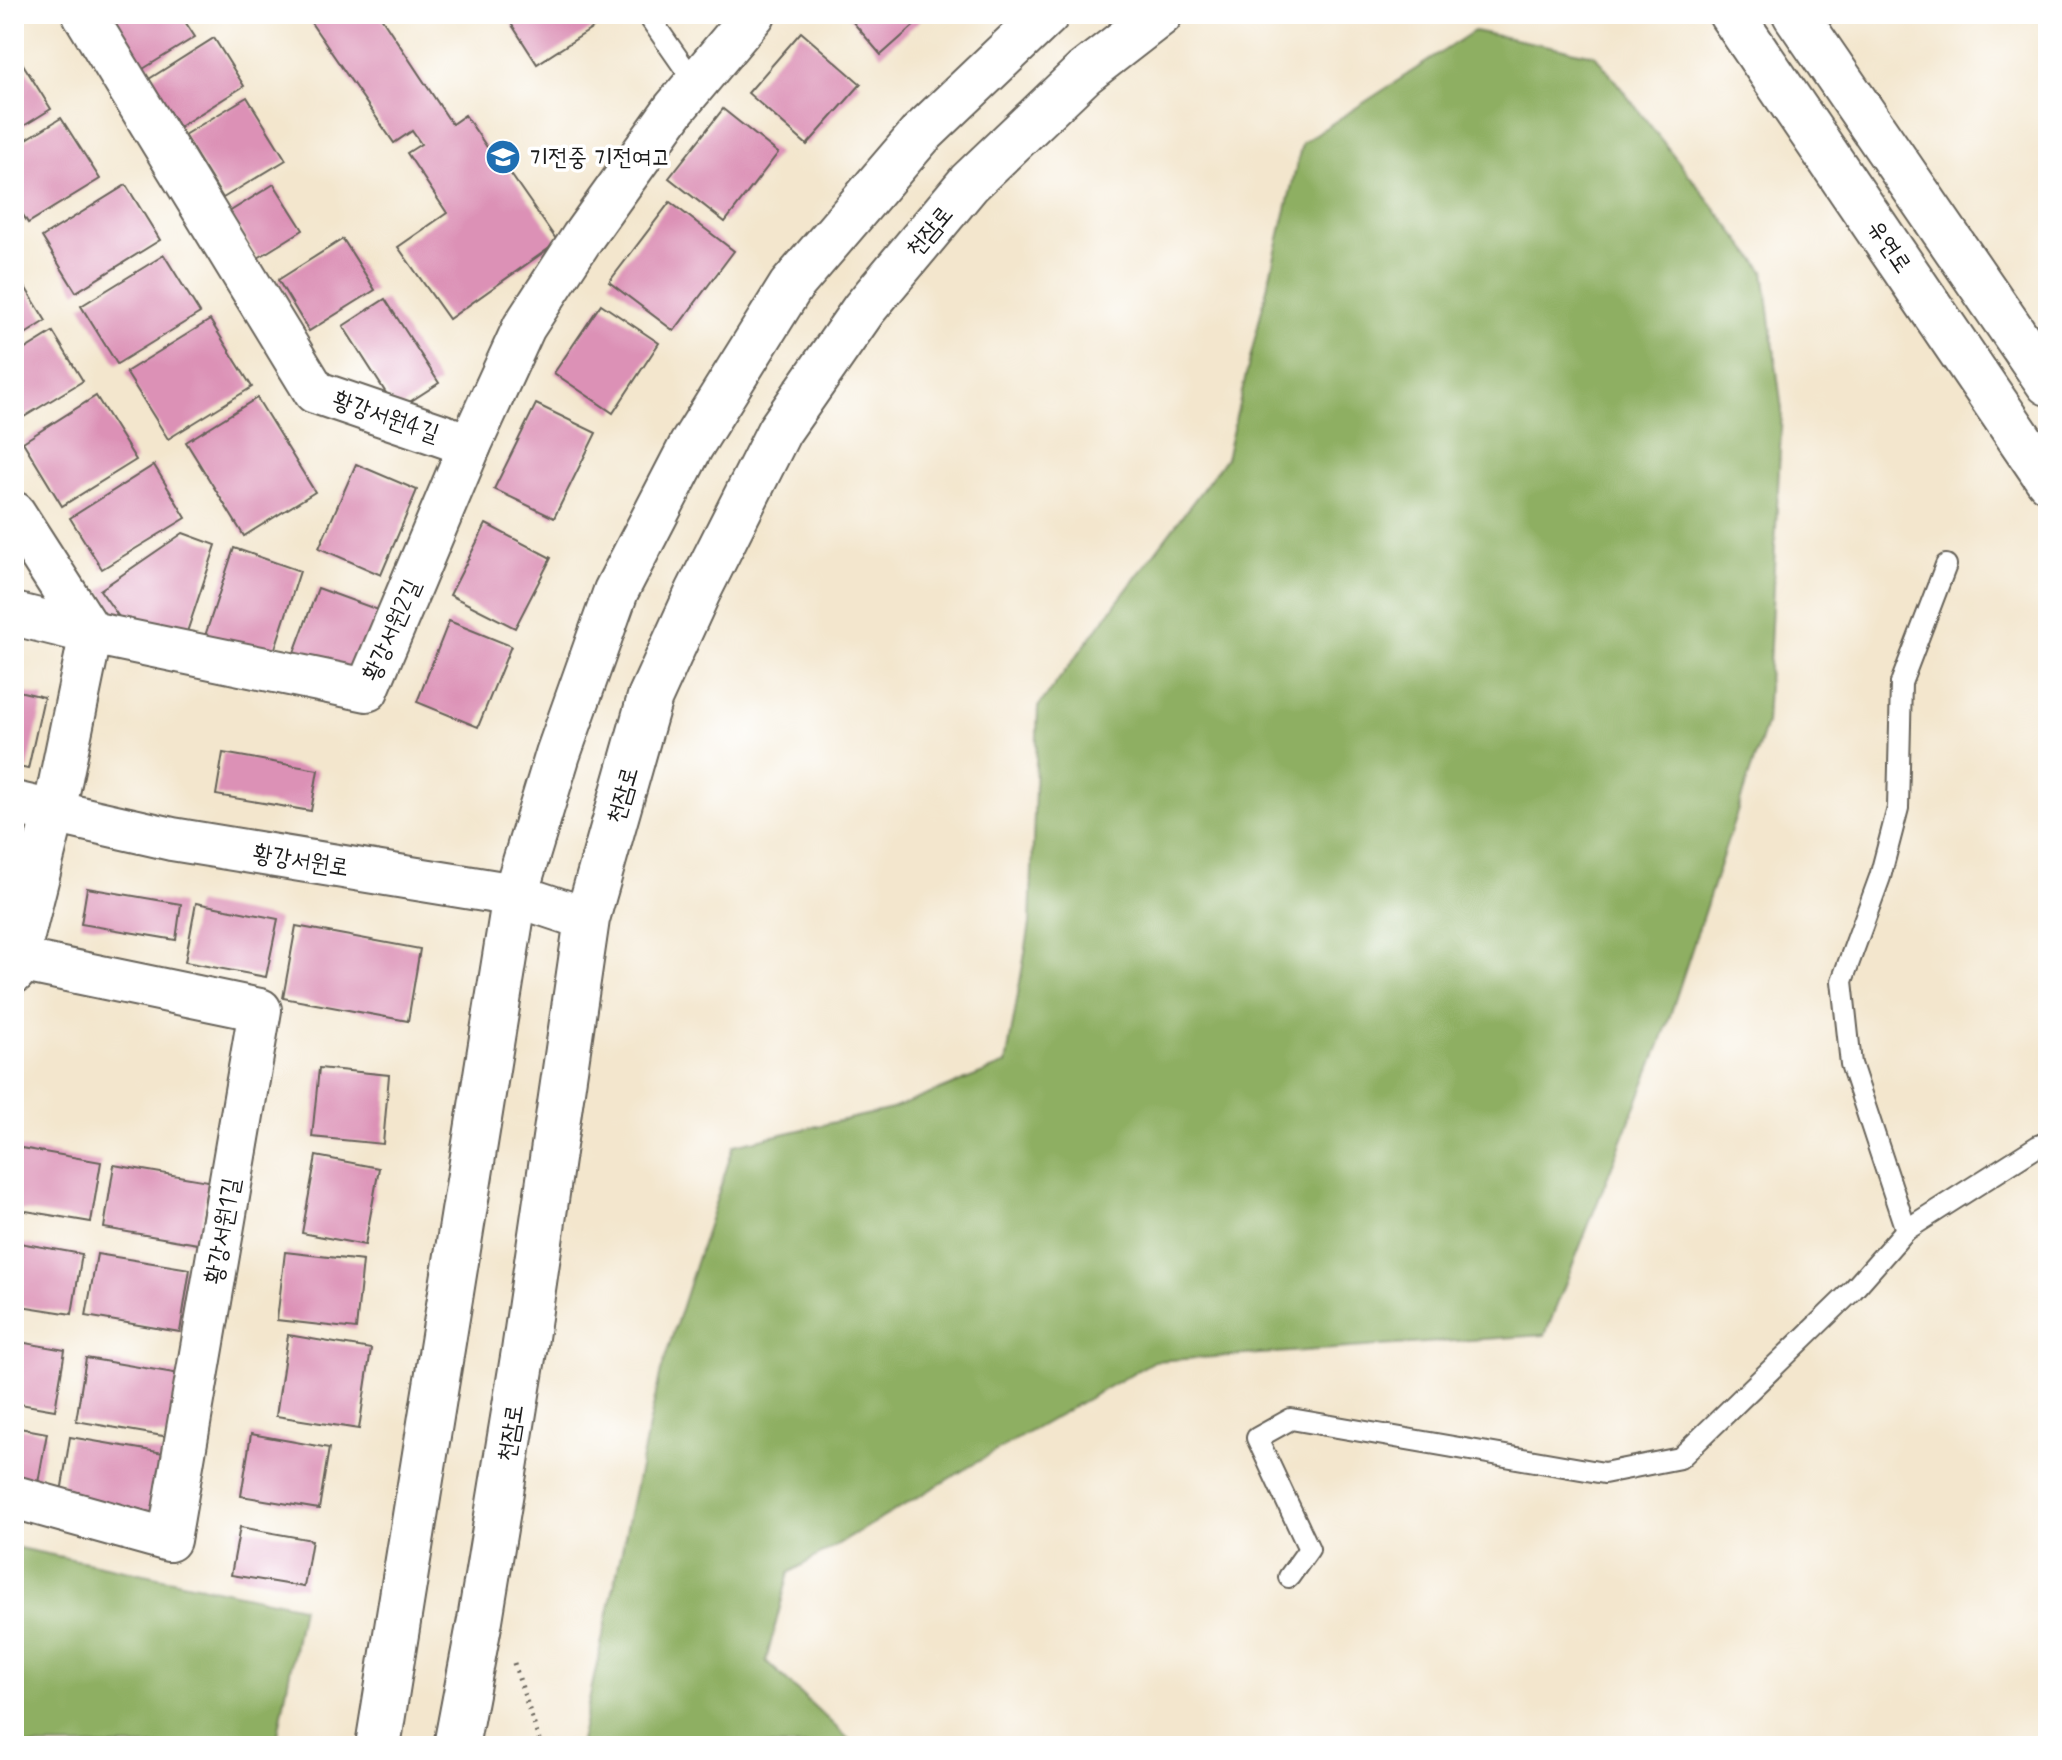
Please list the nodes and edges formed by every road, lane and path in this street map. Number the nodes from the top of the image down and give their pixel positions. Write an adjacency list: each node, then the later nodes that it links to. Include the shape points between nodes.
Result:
1 (84, 14): 10 (street, 황강서원4길, via 315,392)
2 (647, 14): 8 (lane)
3 (754, 14): 8 (street, 황강서원4길)
4 (1047, 14): 18 (street, via 921,134 791,286 691,446 616,591)
5 (1160, 14): 19 (street, 천잠로, via 1084,73 969,183 864,309 779,431 650,697)
6 (1731, 14): 11 (street, 유연로)
7 (1795, 14): 9 (street)
8 (695, 83): 10 (street, 황강서원4길, via 524,327)
9 (2048, 383)
10 (470, 445): 15 (street, 황강서원2길, via 367,690)
11 (2048, 480)
12 (14, 513): 15 (street)
13 (1946, 565): 22 (lane, via 1901,683 1898,808 1880,877 1842,981 1851,1064)
14 (14, 614): 15 (street, 황강서원2길)
15 (91, 633): 17 (street, 황강서원1길)
16 (14, 803): 17 (street, 황강서원로)
17 (54, 812): 18 (street, 황강서원로, via 172,839); 20 (street, 황강서원1길)
18 (515, 895): 19 (street, 황강서원로); 26 (street)
19 (587, 919): 25 (street, 천잠로)
20 (15, 964): 23 (street, 황강서원1길, via 260,1010 169,1540)
21 (2048, 1142): 22 (lane)
22 (1906, 1230): 24 (lane, via 1853,1290 1680,1458 1604,1473 1291,1419 1257,1438 1309,1549)
23 (14, 1497)
24 (1289, 1577)
25 (480, 1620): 27 (street, 천잠로); 28 (path, via 516,1666)
26 (378, 1746)
27 (456, 1746)
28 (540, 1746)

